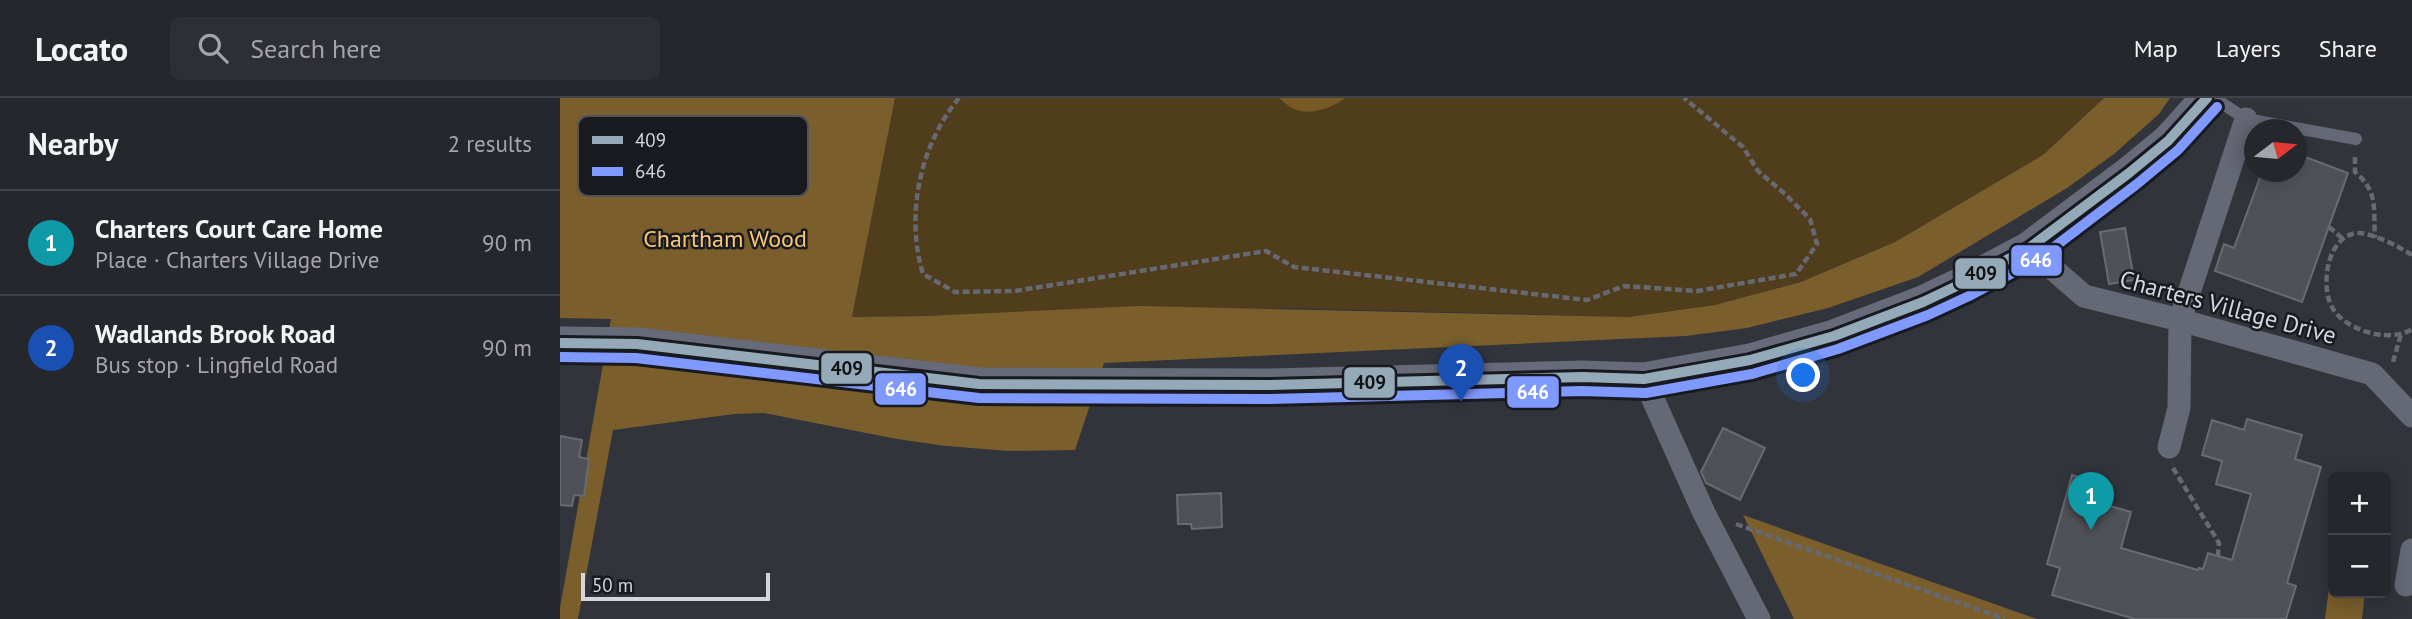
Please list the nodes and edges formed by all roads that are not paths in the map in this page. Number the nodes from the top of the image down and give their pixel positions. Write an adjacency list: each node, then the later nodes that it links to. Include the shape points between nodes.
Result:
1 (2207, 98): 7 (street, via 2168,141)
2 (2214, 98): 3 (lane)
3 (2246, 119)
4 (2244, 125): 8 (street)
5 (2307, 130): 6 (lane)
6 (2356, 139)
7 (2029, 248): 8 (street, Charters Village Drive, via 2084,296); 10 (street, via 1923,302 1834,336 1751,360)
8 (2180, 320): 11 (street, Charters Village Drive, via 2372,374); 12 (street, via 2179,408)
9 (560, 343): 10 (street, via 650,345 979,384)
10 (1644, 379): 15 (street, via 1704,513)
11 (2412, 416)
12 (2169, 447)
13 (2412, 550): 14 (street)
14 (2406, 585)
15 (1759, 619)

